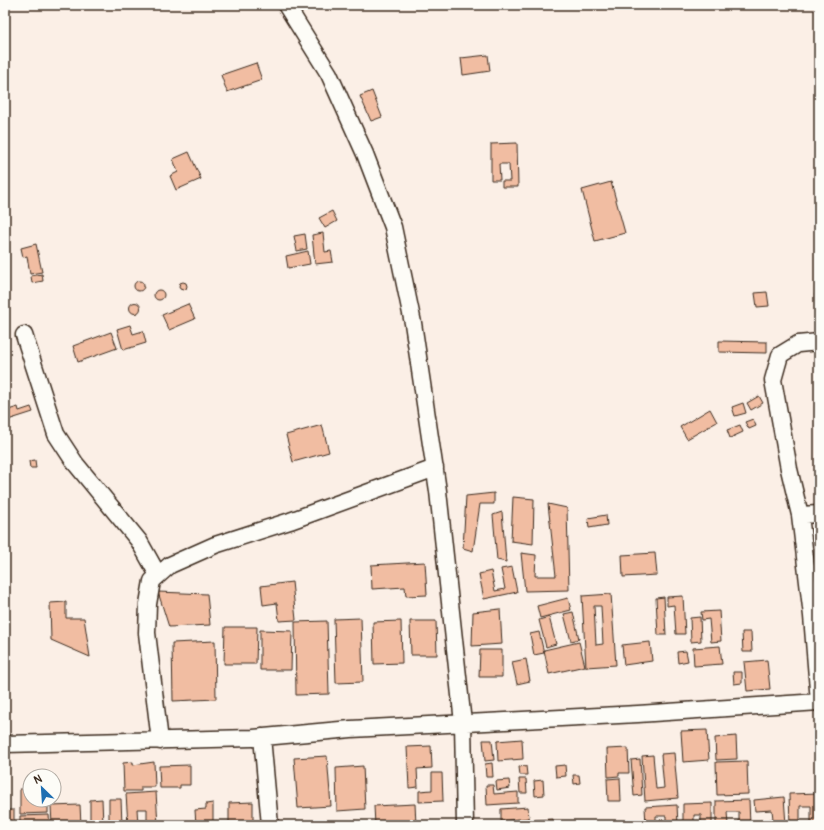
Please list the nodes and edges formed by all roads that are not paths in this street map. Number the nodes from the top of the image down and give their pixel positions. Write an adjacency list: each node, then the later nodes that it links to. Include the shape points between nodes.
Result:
1 (286, 5): 4 (street, via 329,74 365,154 393,227 413,323)
2 (24, 335): 7 (street, via 56,434 75,463 139,541)
3 (819, 342): 6 (street, via 798,344 780,354 773,380)
4 (435, 468): 7 (street, via 290,521 214,545 170,565); 9 (street)
5 (819, 514): 6 (street)
6 (800, 515): 8 (street)
7 (158, 575): 11 (street, via 152,581 147,633)
8 (819, 702): 9 (street)
9 (462, 723): 10 (street); 14 (street)
10 (262, 737): 11 (street); 13 (street)
11 (160, 741): 12 (street)
12 (5, 744)
13 (270, 825)
14 (465, 825)

